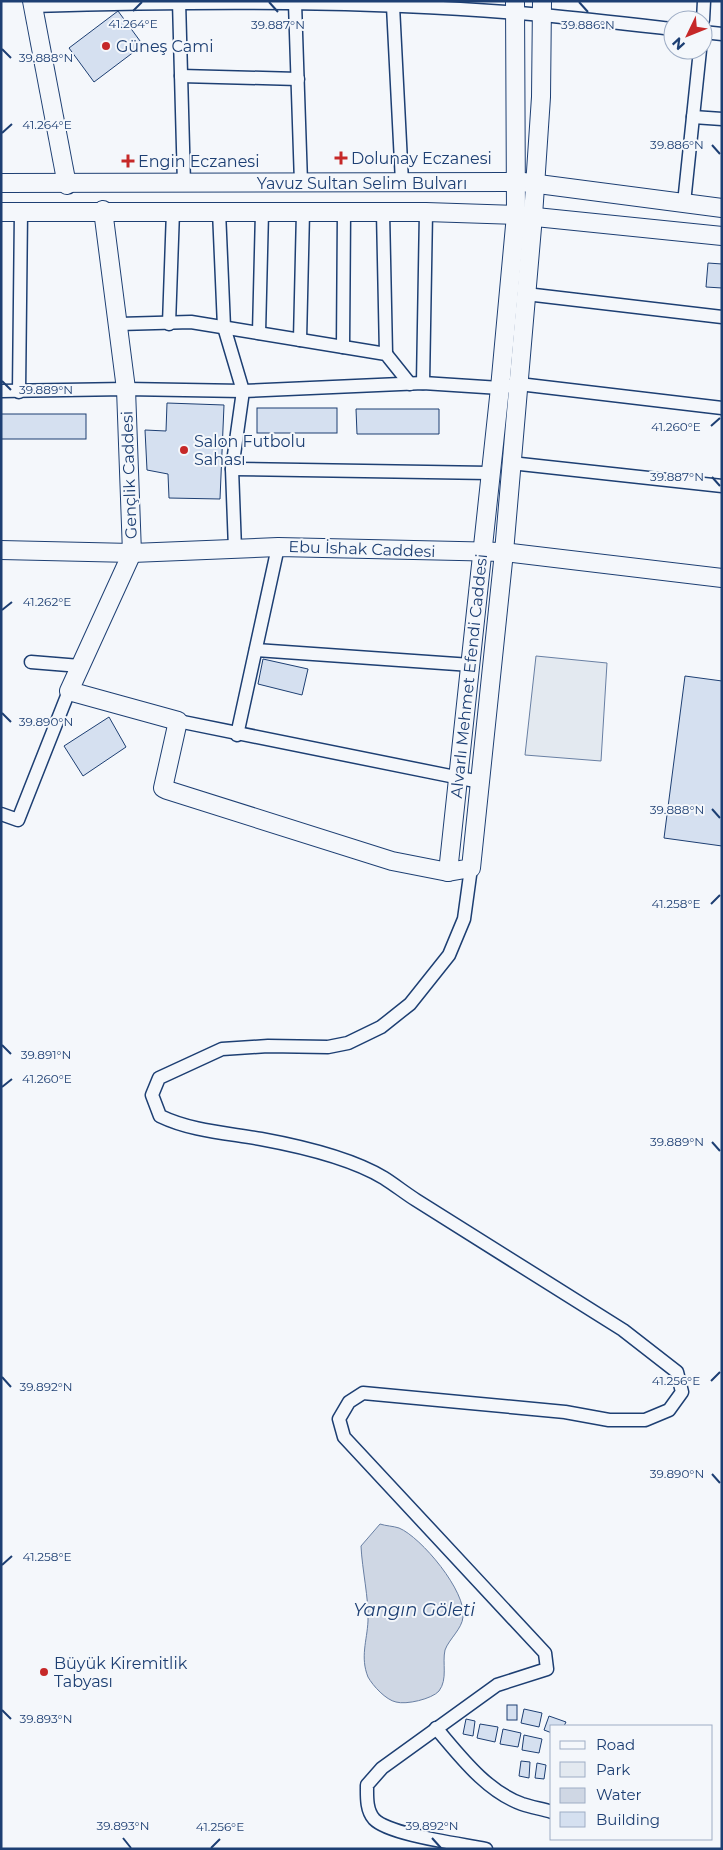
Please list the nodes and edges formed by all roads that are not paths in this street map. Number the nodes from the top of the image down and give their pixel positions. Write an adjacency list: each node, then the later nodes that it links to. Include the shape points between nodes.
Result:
1 (179, 2): 2 (street); 3 (street); 9 (street)
2 (32, 3): 19 (street)
3 (295, 3): 4 (street); 10 (street)
4 (393, 6): 5 (street); 13 (street)
5 (515, 7): 6 (street); 14 (street, Alvarlı Mehmet Efendi Caddesi)
6 (542, 8): 7 (street); 17 (street)
7 (663, 27)
8 (699, 60): 11 (street)
9 (181, 76): 10 (street); 18 (street)
10 (298, 79): 16 (street)
11 (693, 117): 12 (street); 20 (street)
12 (722, 119)
13 (402, 182): 14 (street, Yavuz Sultan Selim Bulvarı); 16 (street, Yavuz Sultan Selim Bulvarı)
14 (514, 182): 17 (street, Yavuz Sultan Selim Bulvarı); 32 (street, Alvarlı Mehmet Efendi Caddesi)
15 (1, 183): 19 (street, Yavuz Sultan Selim Bulvarı)
16 (302, 183): 18 (street, Yavuz Sultan Selim Bulvarı)
17 (536, 183): 20 (street, Yavuz Sultan Selim Bulvarı); 32 (street)
18 (184, 184): 19 (street, Yavuz Sultan Selim Bulvarı)
19 (67, 185)
20 (684, 203): 21 (street, Yavuz Sultan Selim Bulvarı)
21 (722, 208)
22 (103, 210): 23 (street, Yavuz Sultan Selim Bulvarı); 25 (street, Yavuz Sultan Selim Bulvarı); 36 (street, Gençlik Caddesi)
23 (173, 211): 26 (street, Yavuz Sultan Selim Bulvarı); 37 (street)
24 (1, 212): 25 (street, Yavuz Sultan Selim Bulvarı)
25 (21, 212): 49 (street)
26 (219, 212): 27 (street, Yavuz Sultan Selim Bulvarı); 38 (street)
27 (262, 212): 28 (street, Yavuz Sultan Selim Bulvarı); 39 (street)
28 (304, 212): 29 (street, Yavuz Sultan Selim Bulvarı); 40 (street)
29 (344, 212): 30 (street, Yavuz Sultan Selim Bulvarı); 41 (street)
30 (383, 212): 31 (street, Yavuz Sultan Selim Bulvarı); 42 (street)
31 (426, 212): 32 (street, Yavuz Sultan Selim Bulvarı); 43 (street)
32 (524, 216): 33 (street, Yavuz Sultan Selim Bulvarı); 34 (street); 45 (street, Alvarlı Mehmet Efendi Caddesi)
33 (722, 236)
34 (526, 294): 35 (street); 44 (street)
35 (722, 317)
36 (119, 324): 37 (street); 46 (street, Gençlik Caddesi)
37 (169, 324): 38 (street, via 191,322)
38 (224, 327): 39 (street); 48 (street)
39 (259, 333): 40 (street)
40 (300, 340): 41 (street)
41 (343, 347): 42 (street)
42 (386, 354): 43 (street)
43 (417, 383): 45 (street); 48 (street)
44 (518, 384): 45 (street); 50 (street); 51 (street)
45 (500, 388): 53 (street, Alvarlı Mehmet Efendi Caddesi)
46 (126, 389): 48 (street); 49 (street); 59 (street, Gençlik Caddesi)
47 (1, 391): 49 (street)
48 (243, 391): 52 (street)
49 (19, 392)
50 (722, 408)
51 (512, 463): 54 (street); 58 (street)
52 (232, 469): 53 (street); 56 (street)
53 (490, 473): 60 (street, Alvarlı Mehmet Efendi Caddesi)
54 (722, 486)
55 (278, 546): 56 (street, Ebu İshak Caddesi); 60 (street, Ebu İshak Caddesi); 62 (street)
56 (234, 549): 59 (street, Ebu İshak Caddesi)
57 (1, 550): 59 (street, Ebu İshak Caddesi)
58 (504, 552): 60 (street, Ebu İshak Caddesi); 61 (street, Ebu İshak Caddesi); 70 (street)
59 (132, 553): 65 (street, Gençlik Caddesi)
60 (482, 553): 64 (street, Alvarlı Mehmet Efendi Caddesi)
61 (722, 578)
62 (256, 650): 64 (street); 68 (street)
63 (31, 662): 65 (street)
64 (471, 665): 69 (street, Alvarlı Mehmet Efendi Caddesi)
65 (80, 666): 66 (street, Gençlik Caddesi)
66 (69, 690): 67 (street); 71 (street, Gençlik Caddesi, via 18,820)
67 (178, 721): 68 (street); 73 (street, via 163,788 392,861)
68 (237, 735): 69 (street)
69 (460, 779): 70 (street); 73 (street, Alvarlı Mehmet Efendi Caddesi)
70 (480, 782): 72 (street)
71 (1, 814)
72 (471, 868): 73 (street); 74 (street, via 464,919 449,956 410,1004 381,1027 348,1043 328,1047 268,1046 222,1050 159,1078 152,1095 160,1116 172,1121 263,1139 340,1159 383,1178 623,1330 677,1372 682,1392 669,1410 645,1420 609,1420 565,1412 363,1393 349,1402 339,1419 344,1437 545,1653 546,1669 497,1685)
73 (448, 872)
74 (436, 1728): 75 (street, via 497,1791 521,1804); 76 (street, via 382,1768 367,1785 368,1804 374,1818 388,1828)
75 (550, 1811)
76 (486, 1849)

